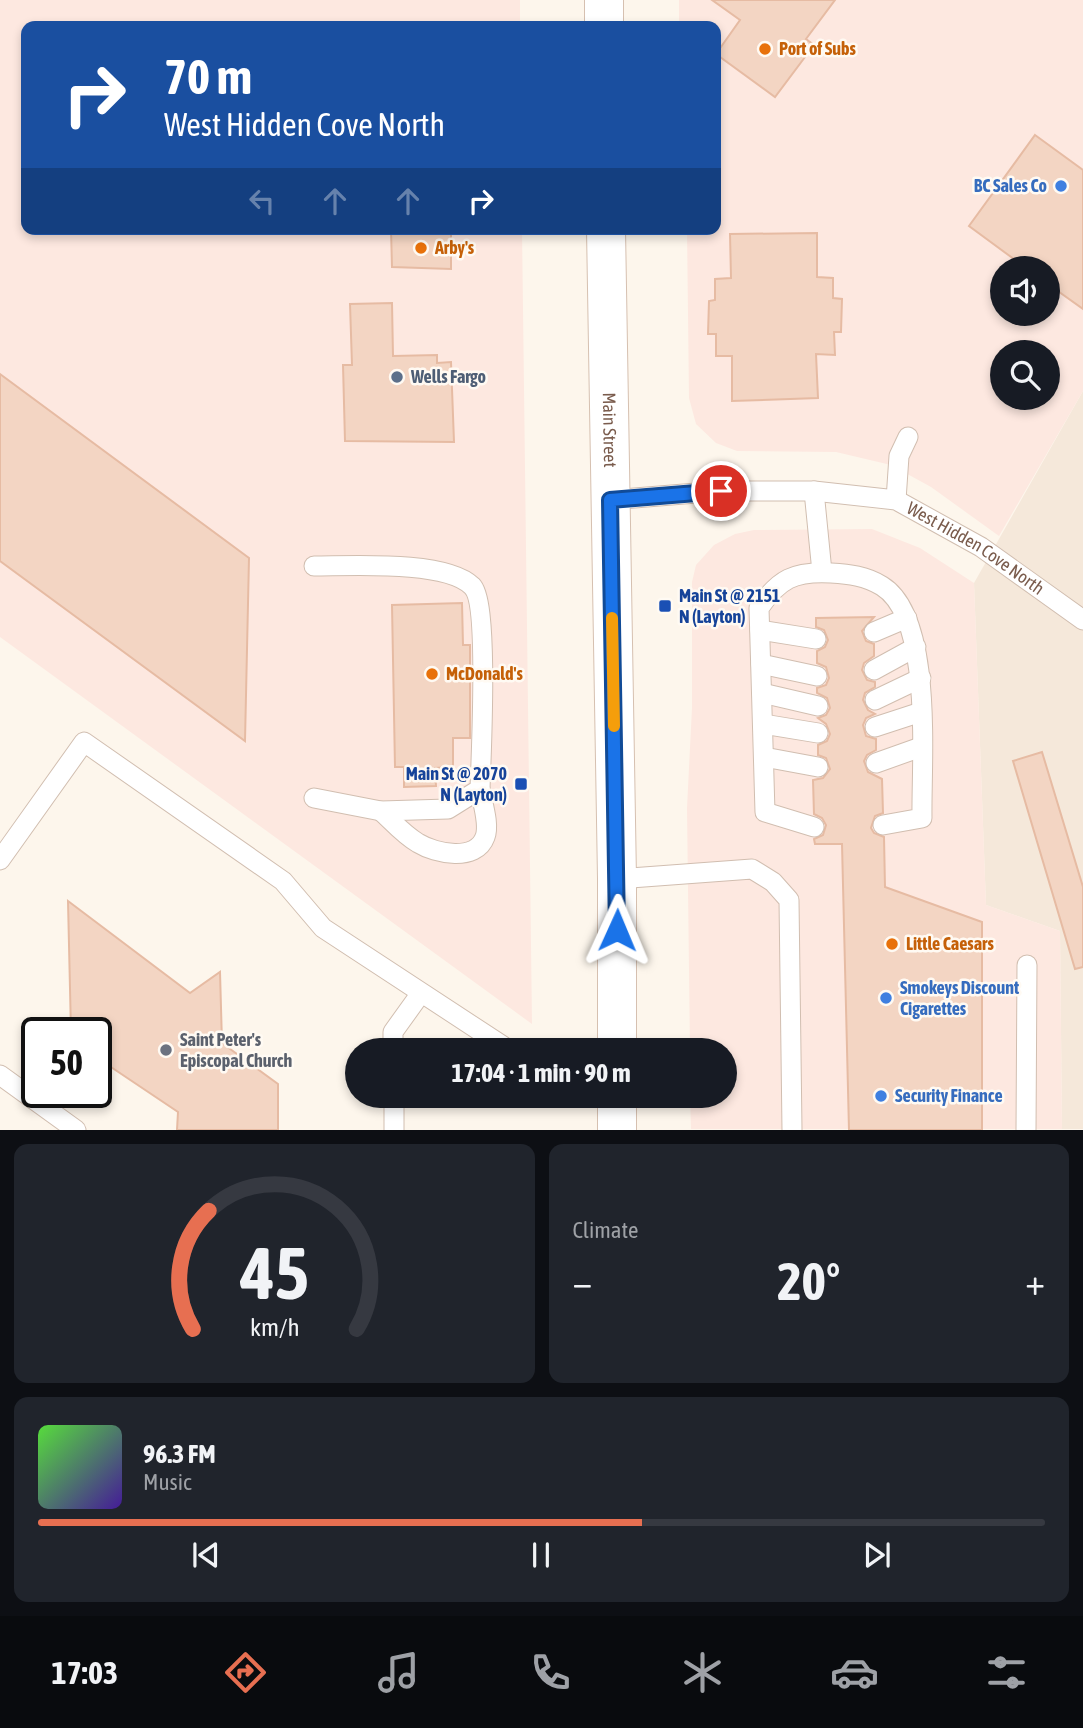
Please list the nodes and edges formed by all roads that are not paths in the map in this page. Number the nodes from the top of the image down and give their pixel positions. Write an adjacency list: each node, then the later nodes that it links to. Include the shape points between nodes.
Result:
1 (604, 0): 2 (main road)
2 (604, 21)
3 (606, 235): 7 (main road, Main Street)
4 (908, 437): 6 (lane, via 899,456)
5 (814, 491): 6 (lane, West Hidden Cove North); 7 (lane, West Hidden Cove North, via 721,491); 9 (lane)
6 (896, 499): 11 (lane, West Hidden Cove North, via 981,547)
7 (610, 500): 37 (main road, Main Street)
8 (314, 566): 31 (lane, via 430,570 473,586 479,597 482,632)
9 (822, 572): 10 (lane, via 855,574 885,587); 12 (lane, via 792,576 774,586 760,608)
10 (907, 618): 13 (lane); 15 (lane)
11 (1083, 620)
12 (760, 630): 14 (lane); 16 (lane)
13 (874, 632)
14 (816, 639)
15 (916, 647): 17 (lane); 19 (lane)
16 (761, 664): 18 (lane); 20 (lane)
17 (874, 670)
18 (817, 676)
19 (921, 678): 21 (lane); 23 (lane)
20 (762, 693): 22 (lane); 24 (lane)
21 (875, 699)
22 (818, 706)
23 (921, 712): 25 (lane); 27 (lane)
24 (763, 724): 26 (lane); 28 (lane)
25 (875, 727)
26 (818, 733)
27 (921, 747): 29 (lane); 34 (lane, via 922,818)
28 (764, 757): 30 (lane); 35 (lane, via 765,812)
29 (876, 763)
30 (818, 767)
31 (480, 789): 33 (lane, via 449,809); 33 (lane, via 487,834 468,852 448,853 419,844)
32 (314, 798): 33 (lane)
33 (381, 811)
34 (883, 825)
35 (814, 827)
36 (0, 860): 39 (lane, via 84,742 283,881 323,928)
37 (617, 879): 42 (main road, Main Street); 49 (lane, via 752,869 773,882 789,900)
38 (1027, 965): 50 (lane)
39 (421, 992): 40 (lane); 41 (lane)
40 (393, 1038)
41 (491, 1038)
42 (617, 1038)
43 (0, 1075): 46 (lane)
44 (394, 1108): 47 (lane)
45 (617, 1108): 48 (main road)
46 (76, 1129)
47 (394, 1129)
48 (617, 1129)
49 (792, 1129)
50 (1026, 1129)

